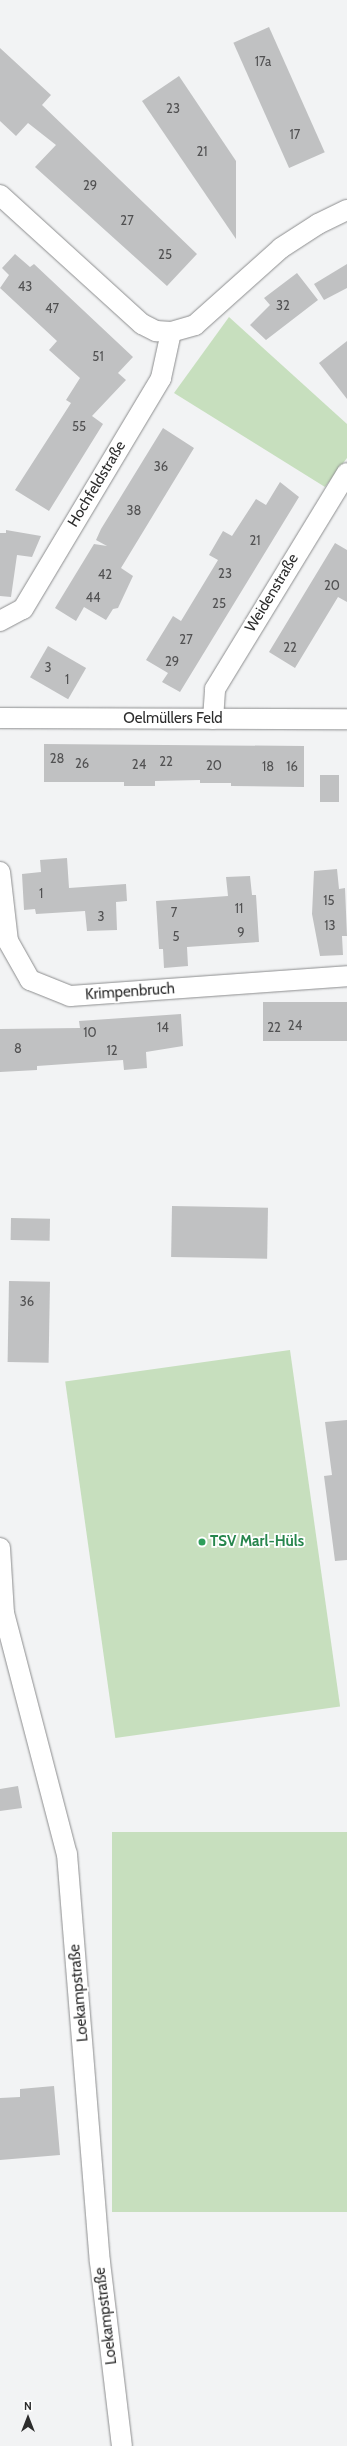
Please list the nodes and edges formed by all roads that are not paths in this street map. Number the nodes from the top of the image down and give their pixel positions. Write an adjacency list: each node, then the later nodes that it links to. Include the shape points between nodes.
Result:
1 (0, 195): 3 (street, via 142,324 156,331)
2 (347, 210): 3 (street, via 318,224 281,248 195,325)
3 (171, 332): 5 (street, Hochfeldstraße, via 161,378 23,609)
4 (347, 473): 7 (street, Weidenstraße, via 215,689)
5 (0, 621)
6 (0, 718): 7 (street, Oelmüllers Feld)
7 (213, 719): 8 (street, Oelmüllers Feld)
8 (347, 719)
9 (0, 872): 10 (street, Krimpenbruch, via 8,941 30,980 70,996)
10 (347, 976)
11 (0, 1548): 12 (street, Loekampstraße, via 4,1613 67,1854 100,2262)
12 (122, 2446)

